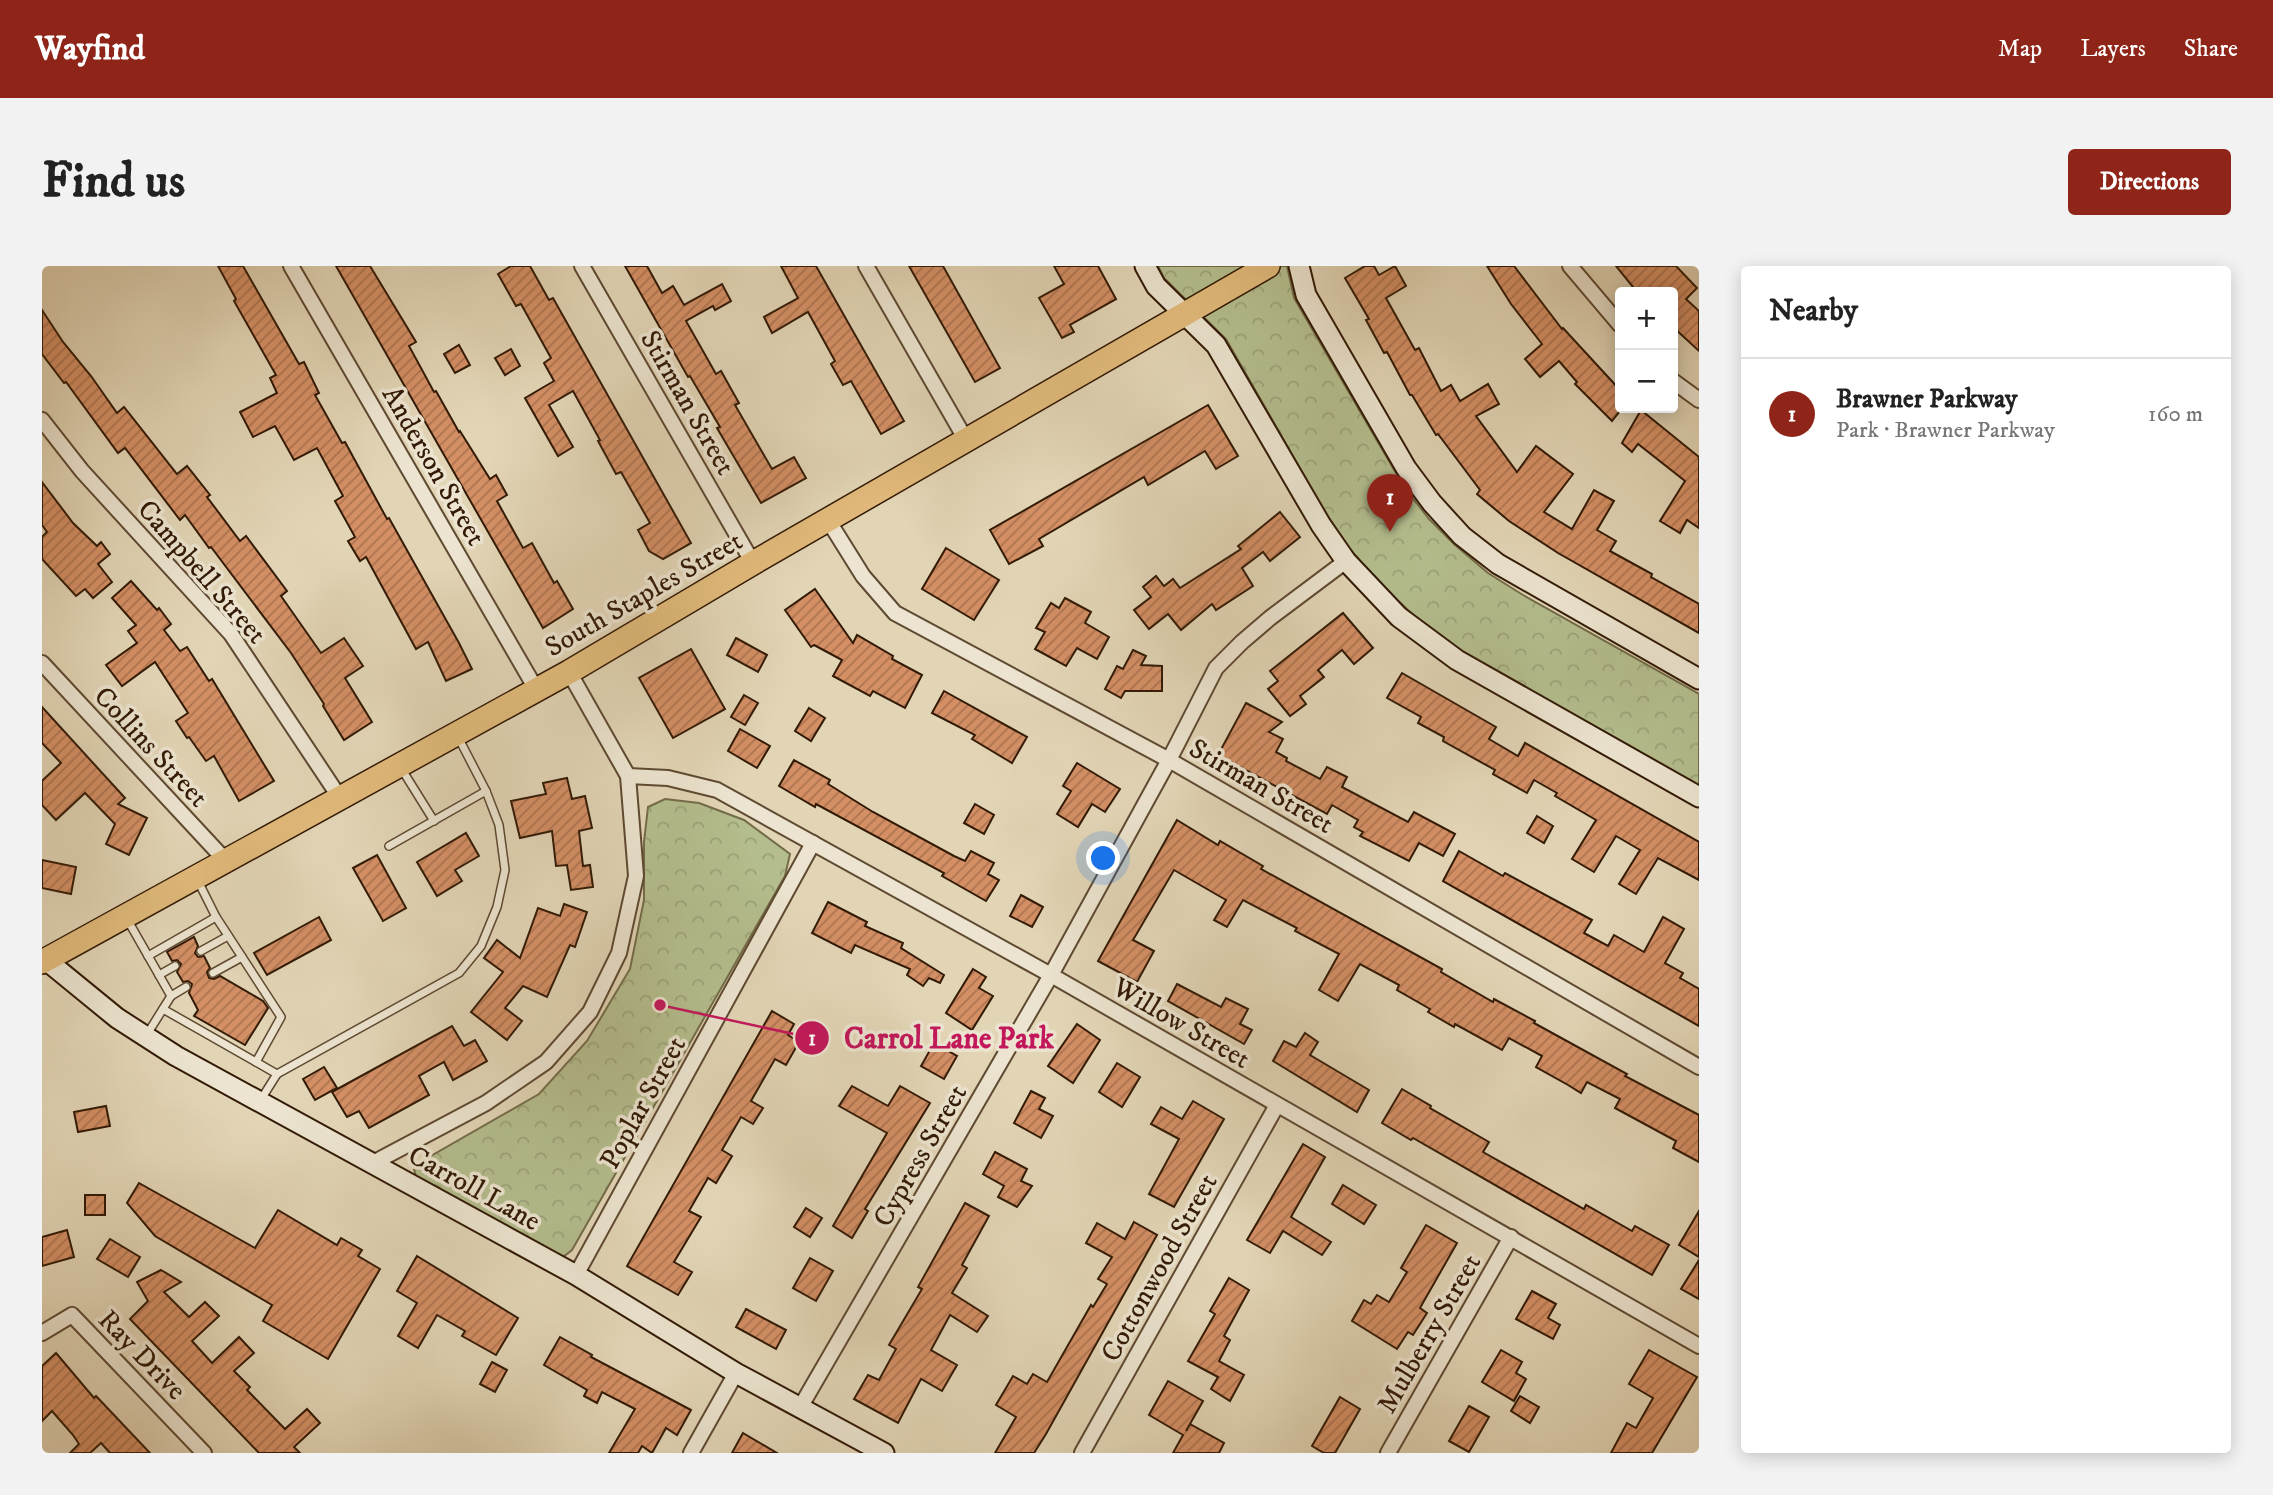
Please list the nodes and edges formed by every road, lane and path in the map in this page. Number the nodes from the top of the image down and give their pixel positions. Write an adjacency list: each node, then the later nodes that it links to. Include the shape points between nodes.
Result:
1 (291, 266): 20 (street, Anderson Street)
2 (583, 266): 16 (street, Stirman Street)
3 (866, 266): 13 (street)
4 (1145, 266): 8 (street, via 1156,286)
5 (1268, 266): 8 (main road, South Staples Street)
6 (1299, 266): 19 (street, via 1306,295 1406,468 1462,536 1498,564)
7 (1570, 266): 9 (street)
8 (1184, 315): 13 (main road, South Staples Street); 15 (street, via 1216,345)
9 (1615, 319)
10 (1678, 384): 11 (street)
11 (1699, 400)
12 (42, 420): 27 (street, Campbell Street, via 82,471 231,634)
13 (966, 440): 14 (main road, South Staples Street)
14 (828, 520): 16 (main road, South Staples Street); 22 (street, Stirman Street, via 863,576 895,613)
15 (1346, 561): 22 (street, Cypress Street, via 1270,618 1216,668); 26 (street, via 1399,617 1457,660)
16 (753, 563): 18 (main road, South Staples Street)
17 (42, 663): 31 (street, Collins Street)
18 (569, 672): 20 (main road, South Staples Street); 24 (street)
19 (1699, 679)
20 (536, 689): 21 (main road, South Staples Street)
21 (456, 733): 23 (main road, South Staples Street); 25 (lane)
22 (1169, 760): 43 (street, Cypress Street); 49 (street, Stirman Street)
23 (399, 765): 27 (main road, South Staples Street); 28 (lane)
24 (628, 776): 29 (street, Willow Street, via 668,778 717,790); 53 (street, via 636,876 619,953 590,1012 536,1069 486,1103)
25 (486, 791): 28 (lane); 50 (lane, via 499,825 505,870 497,907 481,946 458,973)
26 (1699, 797)
27 (340, 798): 31 (main road, South Staples Street)
28 (434, 821): 30 (lane)
29 (813, 843): 43 (street, Willow Street); 55 (street, Poplar Street)
30 (389, 846)
31 (226, 861): 32 (main road, South Staples Street)
32 (196, 877): 33 (main road, South Staples Street); 34 (lane)
33 (126, 916): 37 (lane); 39 (main road, South Staples Street)
34 (216, 917): 35 (lane); 37 (lane)
35 (228, 936): 36 (lane); 38 (lane)
36 (201, 951)
37 (148, 956): 42 (lane)
38 (242, 957): 41 (lane); 48 (lane, via 281,1017)
39 (44, 959): 47 (street, Carroll Lane)
40 (174, 966): 42 (lane)
41 (213, 973)
42 (159, 975): 45 (lane)
43 (1051, 975): 52 (street, Willow Street); 59 (street, Cypress Street)
44 (186, 987): 45 (lane)
45 (171, 996): 46 (lane)
46 (163, 1009): 47 (lane); 48 (lane)
47 (146, 1037): 51 (street, Carroll Lane)
48 (256, 1062): 50 (lane)
49 (1699, 1067)
50 (277, 1074): 51 (lane)
51 (260, 1102): 53 (street, Carroll Lane)
52 (1277, 1105): 54 (street, Willow Street); 63 (street, Cottonwood Street)
53 (373, 1163): 55 (street, Carroll Lane)
54 (1511, 1237): 57 (street, Willow Street); 64 (street, Mulberry Street)
55 (576, 1275): 58 (street, Carroll Lane)
56 (42, 1334): 60 (street, Ray Drive, via 72,1315)
57 (1699, 1346)
58 (736, 1373): 59 (street, Carroll Lane); 61 (street)
59 (801, 1406): 62 (street, Carroll Lane)
60 (204, 1453)
61 (691, 1453)
62 (884, 1453)
63 (1082, 1453)
64 (1388, 1453)

